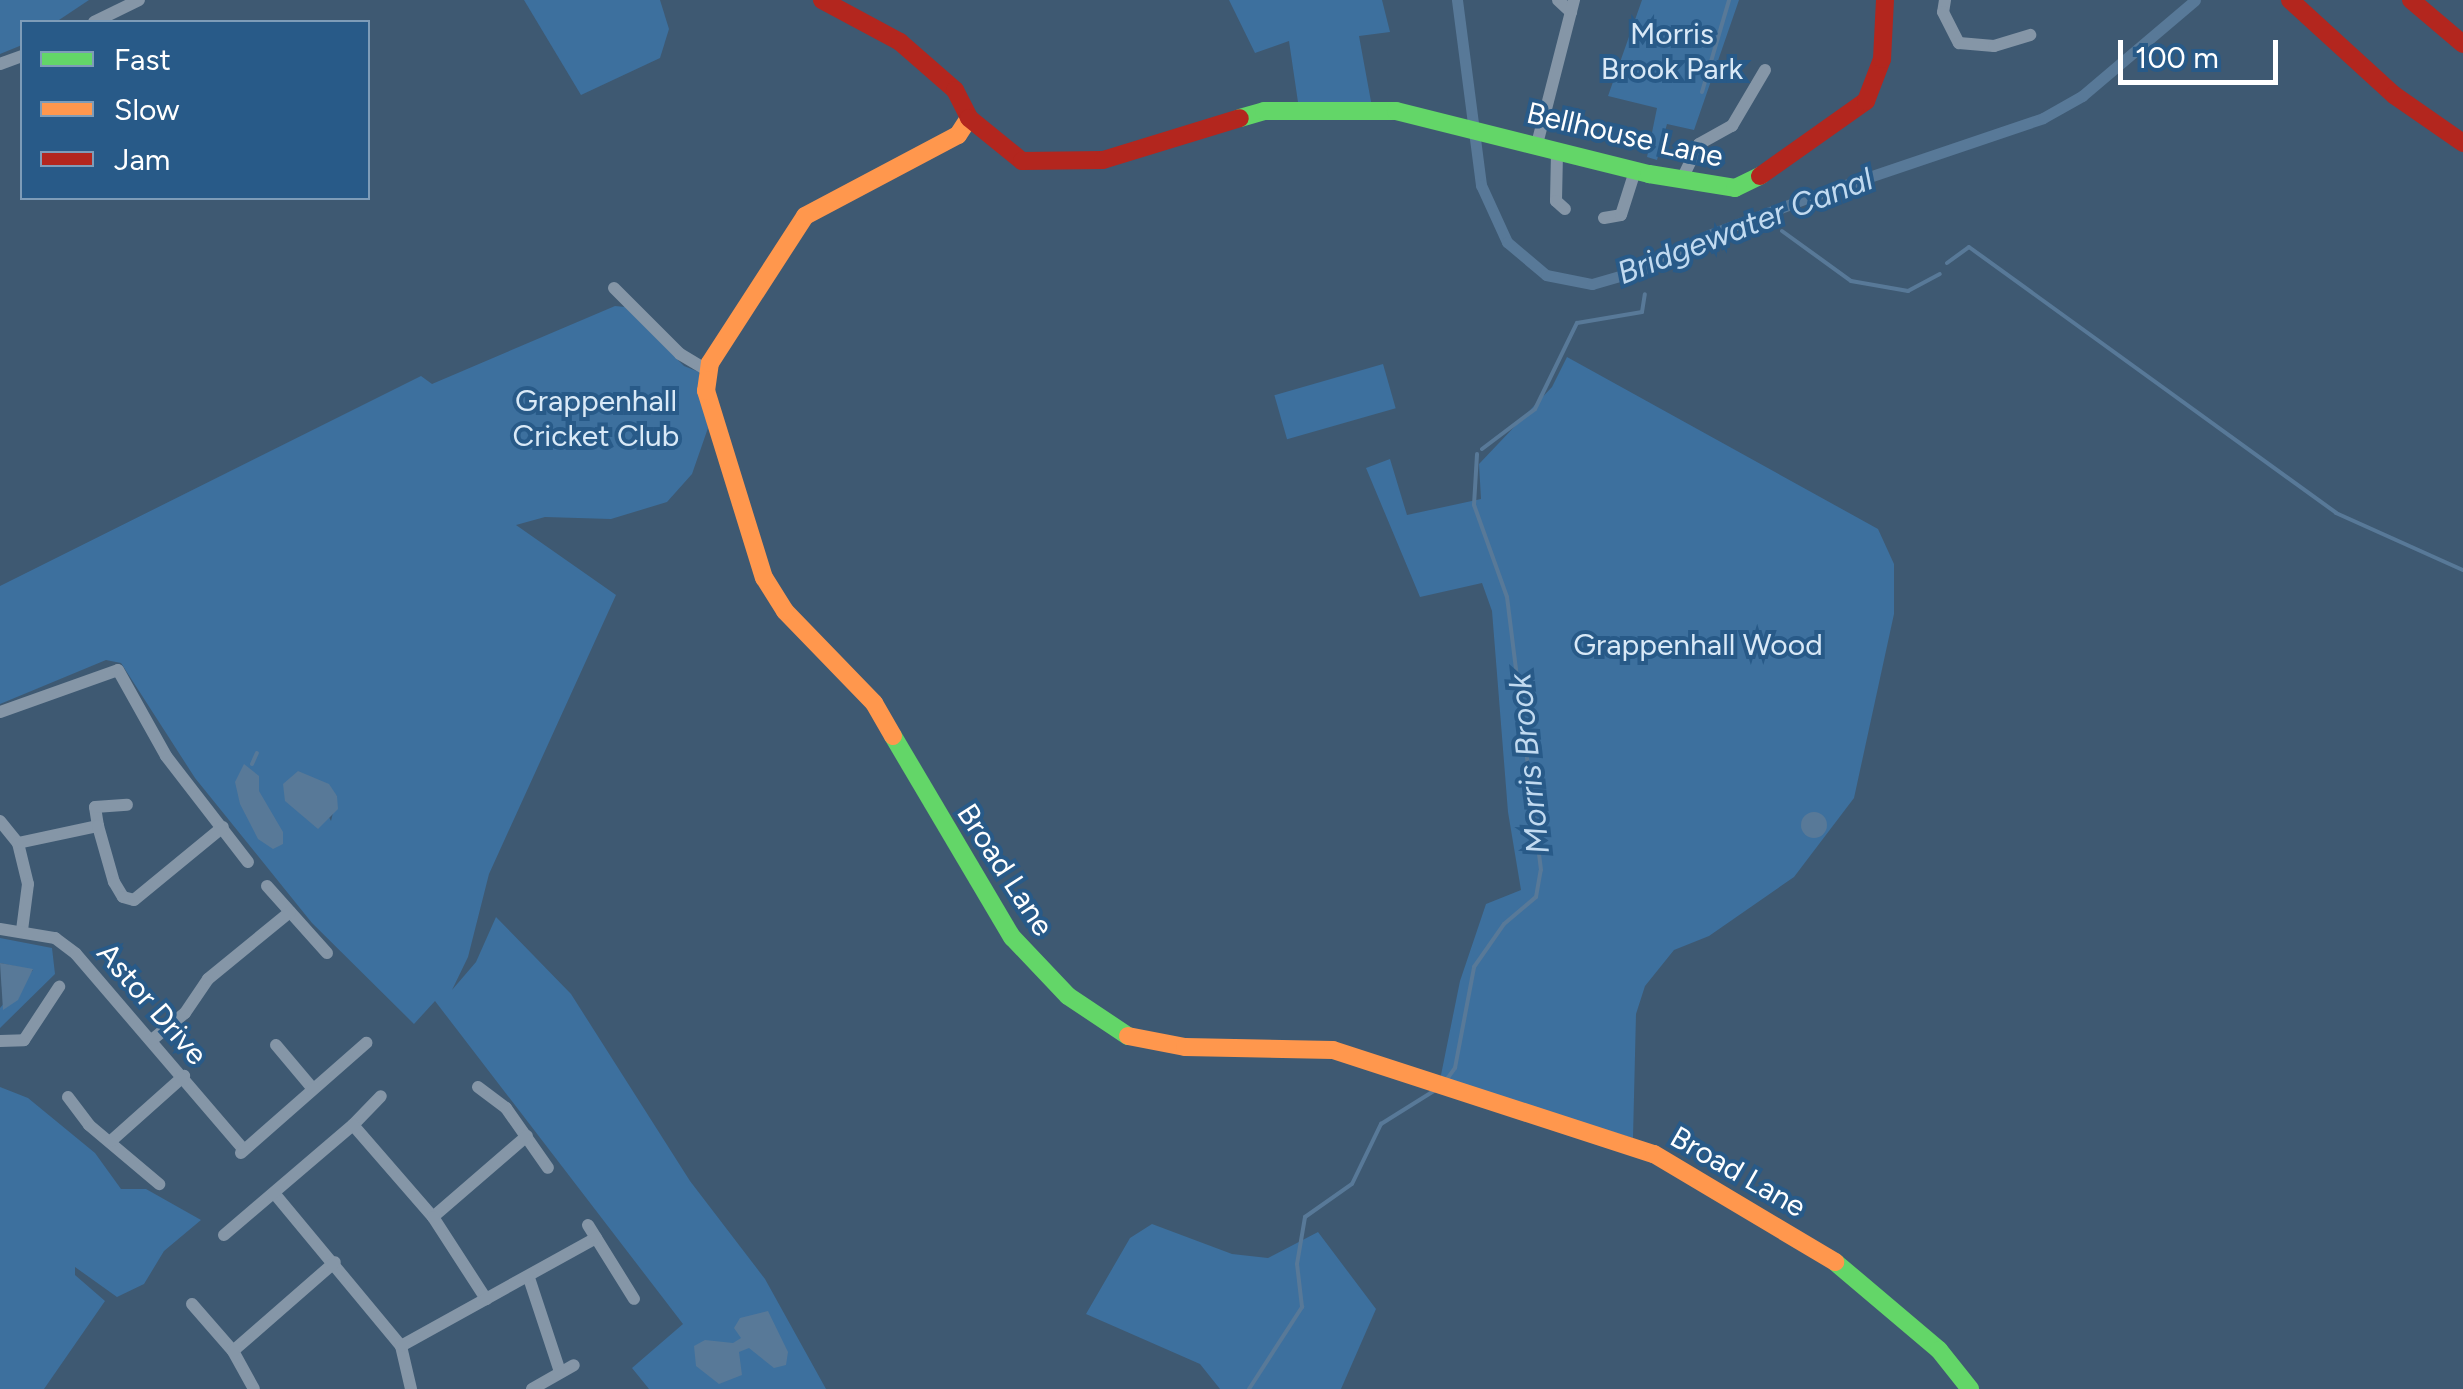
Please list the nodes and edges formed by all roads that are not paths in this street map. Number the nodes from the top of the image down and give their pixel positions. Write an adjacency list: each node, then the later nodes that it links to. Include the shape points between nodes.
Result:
1 (140, 0): 9 (street)
2 (822, 0): 13 (main road, Bellhouse Lane, via 900,42 955,90)
3 (1558, 0): 8 (street)
4 (1886, 0): 18 (main road, Bellhouse Lane, via 1877,83 1850,115 1760,179 1735,188)
5 (1946, 0): 10 (street, via 1943,12 1960,43 1994,46)
6 (2290, 0): 14 (main road, via 2394,95)
7 (2421, 4): 11 (main road)
8 (1573, 6): 15 (street)
9 (98, 20)
10 (2030, 35)
11 (2463, 44)
12 (1765, 70): 18 (street, via 1732,126 1699,144)
13 (970, 118): 15 (main road, Bellhouse Lane, via 1022,162 1103,160 1264,111 1406,112); 22 (main road, via 958,135 811,209)
14 (2463, 143)
15 (1536, 148): 16 (main road, Bellhouse Lane)
16 (1557, 153): 17 (main road, Bellhouse Lane); 19 (street, via 1556,201)
17 (1635, 171): 18 (main road, Bellhouse Lane); 20 (street, via 1621,215)
18 (1681, 181)
19 (1565, 209)
20 (1604, 218)
21 (614, 288): 22 (street, via 680,354)
22 (708, 370): 67 (main road, Broad Lane, via 708,401 771,591 874,703 974,880 1046,975 1094,1016 1145,1042 1333,1050 1627,1143 1698,1177 1844,1268 1938,1350)
23 (0, 712): 27 (street, via 118,670 166,756)
24 (127, 805): 26 (street, via 96,807)
25 (0, 821): 28 (street)
26 (98, 826): 27 (street, via 114,882 123,898 134,900); 28 (street)
27 (222, 827): 29 (street)
28 (18, 843): 33 (street, via 28,884)
29 (248, 862)
30 (267, 886): 31 (street)
31 (290, 912): 34 (street); 36 (street, via 208,979 185,1013)
32 (0, 929): 33 (street, Astor Drive)
33 (22, 930): 36 (street, Astor Drive, via 55,938 76,954)
34 (328, 954)
35 (60, 987): 37 (street, via 24,1040)
36 (153, 1039): 40 (street, Astor Drive)
37 (0, 1041)
38 (366, 1043): 42 (street, Astor Drive)
39 (276, 1045): 42 (street)
40 (184, 1076): 42 (street, Astor Drive, via 242,1152); 47 (street)
41 (478, 1087): 46 (street, via 506,1108)
42 (314, 1089)
43 (381, 1096): 45 (street)
44 (68, 1097): 47 (street, via 88,1125)
45 (353, 1125): 50 (street); 51 (street)
46 (526, 1136): 48 (street); 51 (street)
47 (111, 1141): 49 (street)
48 (548, 1168)
49 (159, 1184)
50 (274, 1193): 53 (street); 55 (street)
51 (433, 1217): 57 (street)
52 (588, 1225): 54 (street)
53 (224, 1236)
54 (596, 1238): 56 (street); 58 (street)
55 (334, 1262): 60 (street); 61 (street)
56 (529, 1278): 57 (street); 63 (street)
57 (486, 1298): 60 (street)
58 (634, 1299)
59 (192, 1304): 61 (street)
60 (401, 1346): 65 (street)
61 (233, 1351): 64 (street)
62 (574, 1364): 63 (street)
63 (560, 1372): 66 (street)
64 (254, 1389)
65 (411, 1389)
66 (532, 1389)
67 (1970, 1389)

